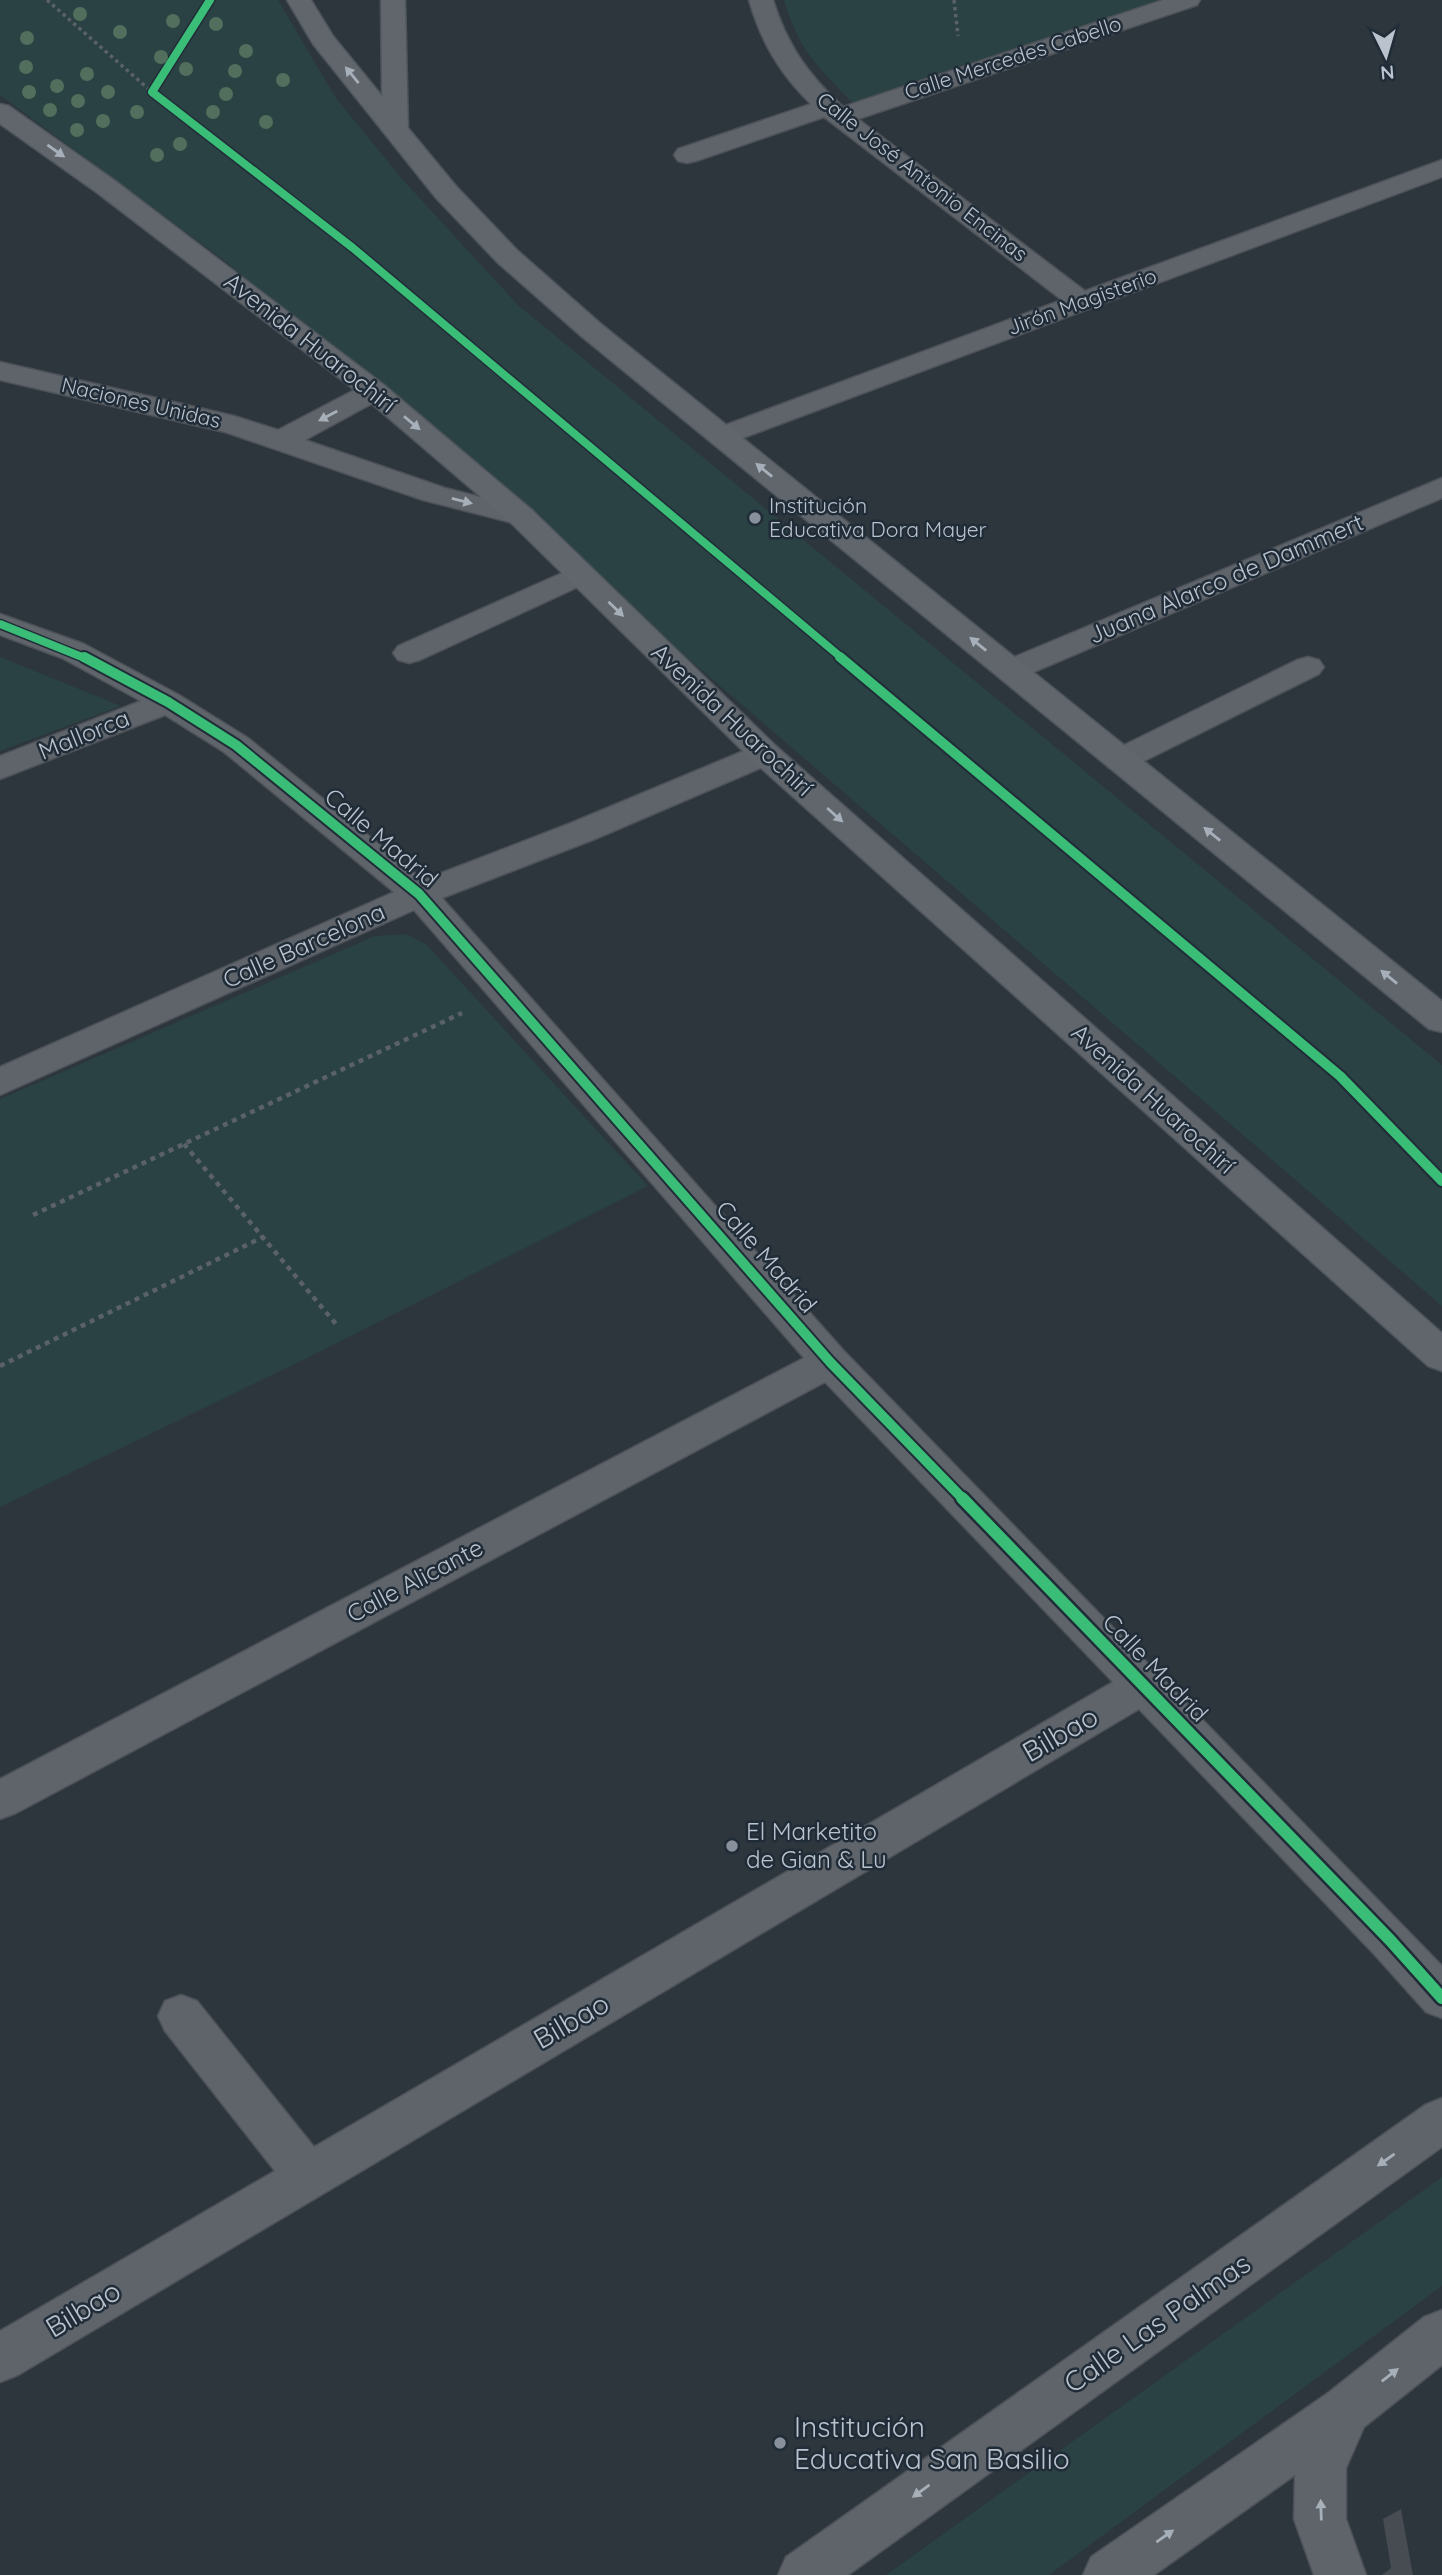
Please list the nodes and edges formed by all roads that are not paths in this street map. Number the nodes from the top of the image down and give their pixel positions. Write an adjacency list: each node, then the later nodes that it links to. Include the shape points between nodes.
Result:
1 (299, 0): 7 (main road, one-way to 1, via 322,39)
2 (393, 0): 7 (main road)
3 (761, 0): 6 (street, Calle José Antonio Encinas, via 789,63)
4 (1188, 0): 6 (street, Calle Mercedes Cabello)
5 (0, 112): 12 (main road, Avenida Huarochirí, one-way to 12)
6 (834, 112): 8 (street, Calle Mercedes Cabello); 10 (street, Calle José Antonio Encinas)
7 (395, 129): 13 (main road, via 507,256)
8 (687, 155)
9 (1442, 168): 10 (street, Jirón Magisterio)
10 (1082, 302): 13 (street, Jirón Magisterio)
11 (0, 371): 14 (street, Naciones Unidas, via 234,425)
12 (374, 390): 14 (street, one-way to 14); 16 (main road, Avenida Huarochirí, one-way to 16)
13 (722, 436): 21 (main road, one-way to 13)
14 (281, 441): 16 (street, Naciones Unidas, one-way to 16, via 434,494)
15 (1435, 498): 21 (street, Juana Alarco de Dammert)
16 (521, 516): 17 (main road, Avenida Huarochirí)
17 (580, 574): 19 (street); 23 (main road, Avenida Huarochirí, one-way to 23)
18 (0, 624): 22 (street, Calle Madrid, via 73,651)
19 (409, 653)
20 (1308, 667): 24 (street)
21 (1011, 670): 24 (main road)
22 (168, 702): 25 (street, Mallorca); 26 (street, Calle Madrid, via 236,745)
23 (765, 754): 26 (street, Calle Barcelona); 29 (main road, Avenida Huarochirí, one-way to 29)
24 (1120, 760): 27 (main road, one-way to 24)
25 (0, 768)
26 (419, 894): 28 (street, Calle Barcelona); 30 (street, Calle Madrid)
27 (1442, 1020)
28 (0, 1082)
29 (1442, 1356)
30 (830, 1362): 31 (street, Calle Madrid); 32 (street, Calle Alicante)
31 (1143, 1685): 33 (street, Calle Madrid); 36 (street, Bilbao)
32 (0, 1800)
33 (1442, 1998)
34 (181, 2015): 36 (street)
35 (1442, 2120): 40 (street, Calle Las Palmas, one-way to 40)
36 (308, 2176): 38 (street, Bilbao)
37 (1442, 2334): 39 (street, one-way to 37)
38 (0, 2358)
39 (1346, 2410): 41 (street, one-way to 39); 42 (street, one-way to 39, via 1320,2519 1321,2468)
40 (804, 2575)
41 (1109, 2575)
42 (1340, 2575)

